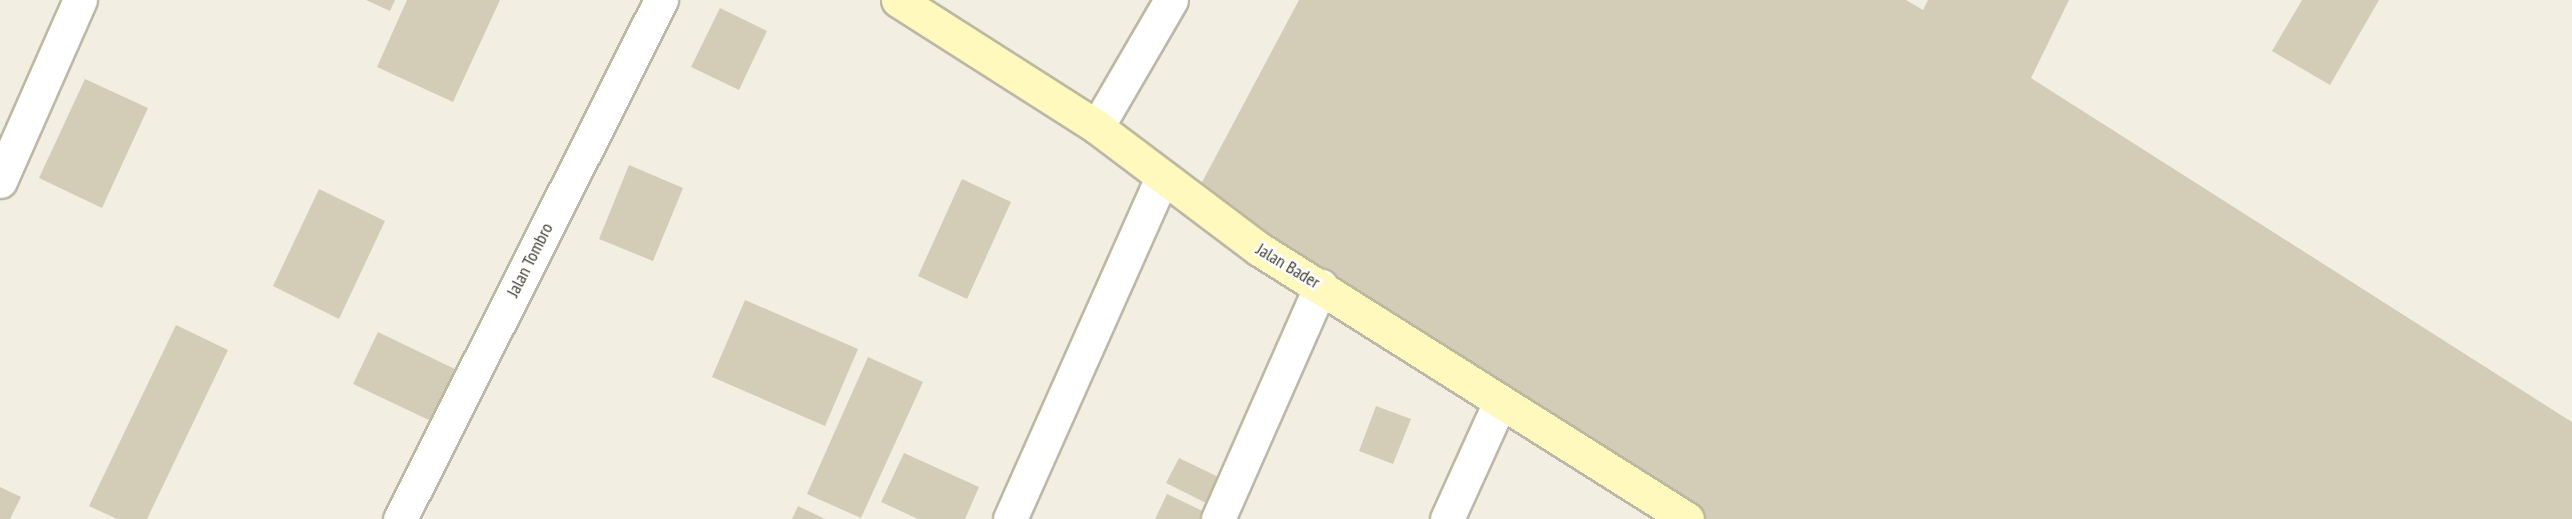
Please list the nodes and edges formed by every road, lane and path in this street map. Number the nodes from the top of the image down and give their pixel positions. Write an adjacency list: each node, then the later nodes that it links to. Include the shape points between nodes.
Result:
1 (80, 0): 7 (street)
2 (661, 0): 10 (street, Jalan Tombro)
3 (898, 0): 5 (main road, Jalan Bader)
4 (1171, 0): 5 (street)
5 (1097, 127): 6 (main road, Jalan Bader)
6 (1162, 177): 8 (main road, Jalan Bader, via 1259,249); 11 (street)
7 (0, 181)
8 (1321, 286): 9 (main road, Jalan Bader); 12 (street)
9 (1500, 402): 13 (street); 14 (main road, Jalan Bader)
10 (400, 519)
11 (1011, 519)
12 (1218, 519)
13 (1447, 519)
14 (1687, 519)

